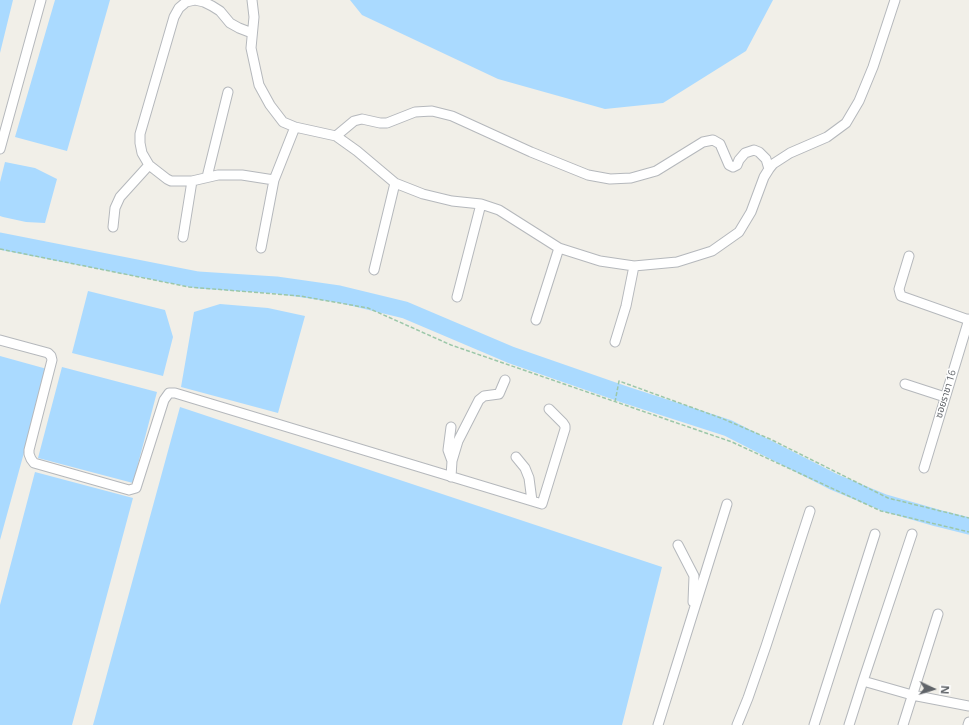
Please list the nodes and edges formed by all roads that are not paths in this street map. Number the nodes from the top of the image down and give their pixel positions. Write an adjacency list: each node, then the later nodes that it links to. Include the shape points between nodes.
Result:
1 (41, 0): 8 (street)
2 (252, 0): 4 (street)
3 (894, 0): 10 (street, via 873,67 846,124 828,137 790,153)
4 (252, 33): 6 (street, via 251,48 259,85 283,122); 9 (street, via 230,23 220,11 204,2 186,2 179,8 174,17 140,134 142,153)
5 (228, 92): 11 (street)
6 (295, 127): 7 (street); 12 (street)
7 (336, 136): 10 (street, via 354,121 362,119 387,123 415,112 432,111 452,116 588,175 610,179 631,178 656,171 702,142 713,140 720,144 729,165 737,165 745,153 754,150 766,159); 14 (street)
8 (0, 149)
9 (149, 165): 13 (street, via 169,180); 16 (street, via 120,197 115,208)
10 (769, 169): 21 (street, via 751,212 739,232 712,251 677,262)
11 (207, 177): 12 (street, via 242,175); 13 (street)
12 (274, 180): 18 (street)
13 (192, 181): 17 (street)
14 (395, 183): 15 (street, via 423,194); 22 (street)
15 (481, 204): 19 (street, via 499,210); 23 (street)
16 (113, 227)
17 (183, 237)
18 (261, 248)
19 (559, 248): 21 (street, via 600,261); 24 (street)
20 (909, 256): 25 (street, via 899,289 901,296)
21 (634, 266): 27 (street)
22 (374, 270)
23 (457, 297)
24 (536, 320)
25 (969, 320): 30 (street, ซอยราชา 16)
26 (0, 340): 36 (street, via 42,351 51,356 29,450 34,463 133,490 136,488 164,400 169,393 175,393)
27 (615, 342)
28 (505, 380): 34 (street, via 499,394 484,396 479,400 458,441)
29 (905, 384): 30 (street)
30 (945, 397): 35 (street, ซอยราชา 16)
31 (549, 409): 37 (street, via 565,426 542,504)
32 (451, 427): 34 (street, via 448,450)
33 (516, 458): 37 (street, via 531,483)
34 (452, 460): 36 (street)
35 (924, 468)
36 (451, 477): 37 (street)
37 (532, 501)
38 (727, 504): 43 (street)
39 (810, 511): 50 (street)
40 (875, 534): 51 (street)
41 (912, 534): 45 (street)
42 (678, 545): 43 (street, via 694,576)
43 (693, 614): 49 (street)
44 (938, 614): 46 (street)
45 (863, 681): 46 (street); 52 (street)
46 (912, 695): 47 (street); 53 (street)
47 (969, 706)
48 (969, 722): 54 (street)
49 (658, 725)
50 (737, 725)
51 (814, 725)
52 (849, 725)
53 (903, 725)
54 (968, 725)

